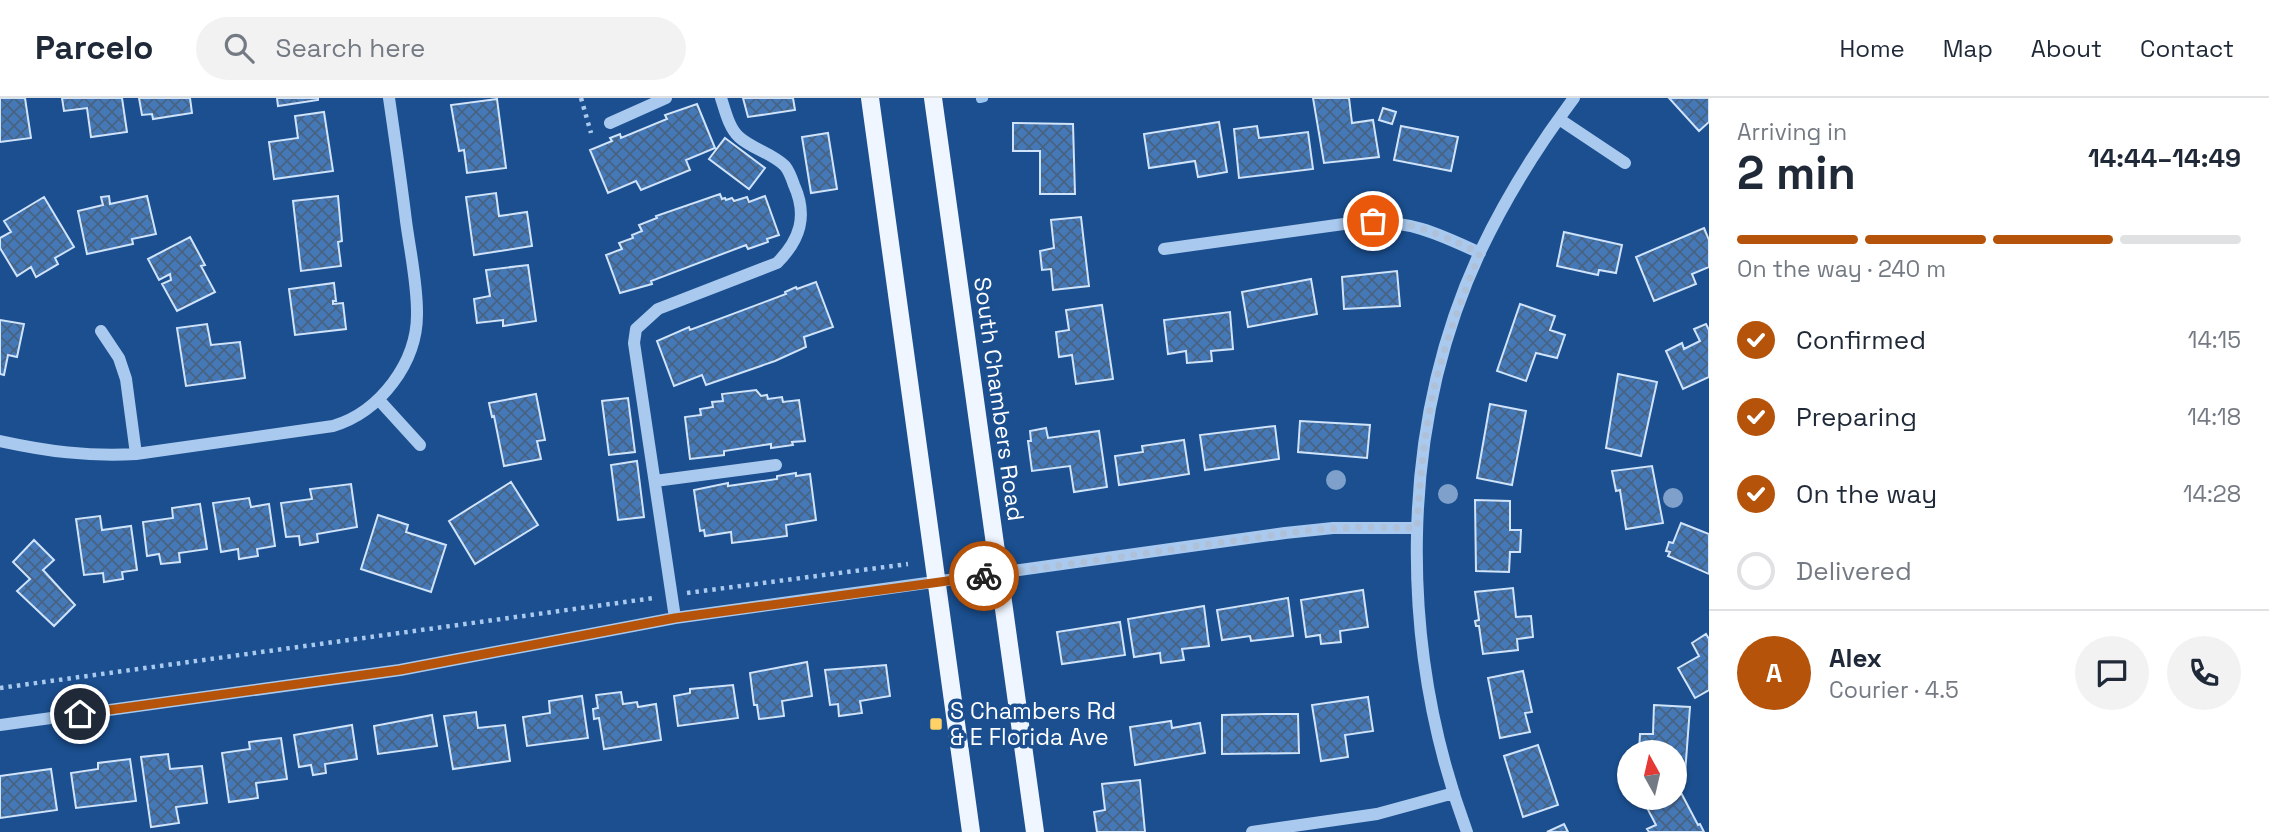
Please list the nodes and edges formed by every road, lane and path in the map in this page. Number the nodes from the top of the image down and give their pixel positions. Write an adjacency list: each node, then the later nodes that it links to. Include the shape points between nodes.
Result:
1 (389, 98): 15 (street, via 417,313 402,368)
2 (580, 98): 10 (path)
3 (666, 98): 9 (street)
4 (721, 98): 20 (street, via 738,136 787,167 800,198 798,233 791,249 777,262 658,309 636,330 634,343)
5 (870, 98): 24 (main road)
6 (933, 98): 23 (main road, South Chambers Road)
7 (1574, 98): 8 (street)
8 (1559, 118): 11 (street); 13 (street)
9 (610, 123)
10 (591, 133)
11 (1625, 163)
12 (1164, 249): 13 (street, via 1388,220 1417,226)
13 (1480, 253): 21 (street, via 1435,384)
14 (101, 331): 18 (street, via 123,368)
15 (379, 400): 17 (street); 18 (street, via 355,418 333,426)
16 (0, 441): 18 (street, via 66,454)
17 (420, 445)
18 (136, 454)
19 (776, 465): 20 (street)
20 (655, 481): 27 (street)
21 (1417, 528): 23 (street, via 1310,530); 30 (street, via 1425,664)
22 (885, 566): 25 (path)
23 (999, 574): 24 (street); 32 (main road, South Chambers Road)
24 (937, 583): 27 (street); 31 (main road)
25 (708, 590)
26 (620, 603): 28 (path)
27 (675, 618): 29 (street, via 400,670)
28 (0, 688)
29 (0, 725)
30 (1454, 793): 33 (street, via 1377,814); 34 (street)
31 (971, 832)
32 (1035, 832)
33 (1252, 832)
34 (1467, 832)

